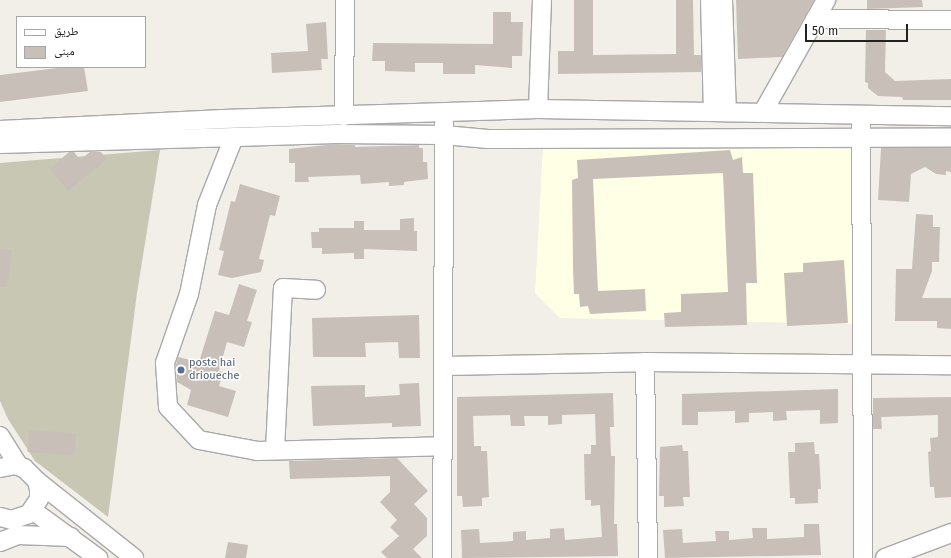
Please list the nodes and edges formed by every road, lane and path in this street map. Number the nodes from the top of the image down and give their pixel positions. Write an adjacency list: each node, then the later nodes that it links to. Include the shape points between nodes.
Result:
1 (345, 0): 13 (street)
2 (542, 0): 8 (street)
3 (710, 0): 9 (street)
4 (723, 0): 9 (street)
5 (826, 0): 6 (street)
6 (815, 19): 7 (street); 10 (street)
7 (951, 20)
8 (538, 109): 9 (street); 11 (street)
9 (720, 112): 10 (street); 19 (street)
10 (766, 112): 12 (street); 20 (street)
11 (444, 113): 13 (street); 16 (street)
12 (861, 114): 14 (street); 17 (street)
13 (344, 116): 15 (street)
14 (951, 116)
15 (0, 130)
16 (444, 135): 18 (street, via 338,134); 19 (street, via 488,139); 27 (street)
17 (861, 136): 20 (street); 21 (street); 25 (street)
18 (234, 137): 22 (street); 30 (street, via 208,205 189,294 165,363 168,407 199,440 257,451)
19 (728, 137): 20 (street)
20 (803, 137)
21 (951, 137)
22 (0, 144)
23 (316, 290): 30 (street, via 283,288)
24 (645, 362): 25 (street); 27 (street); 42 (street)
25 (861, 364): 26 (street); 43 (street)
26 (951, 365)
27 (444, 366): 29 (street)
28 (0, 436): 31 (street)
29 (443, 446): 30 (street); 41 (street)
30 (275, 450)
31 (19, 466): 32 (street); 33 (street, via 32,473)
32 (0, 468)
33 (37, 481): 34 (street, via 39,499); 40 (street)
34 (32, 510): 35 (street, via 21,518); 37 (street)
35 (1, 519)
36 (951, 533): 44 (street)
37 (71, 537): 38 (street, via 30,534 7,538); 39 (street)
38 (0, 542)
39 (98, 558)
40 (134, 558)
41 (442, 558)
42 (648, 558)
43 (864, 558)
44 (885, 558)

